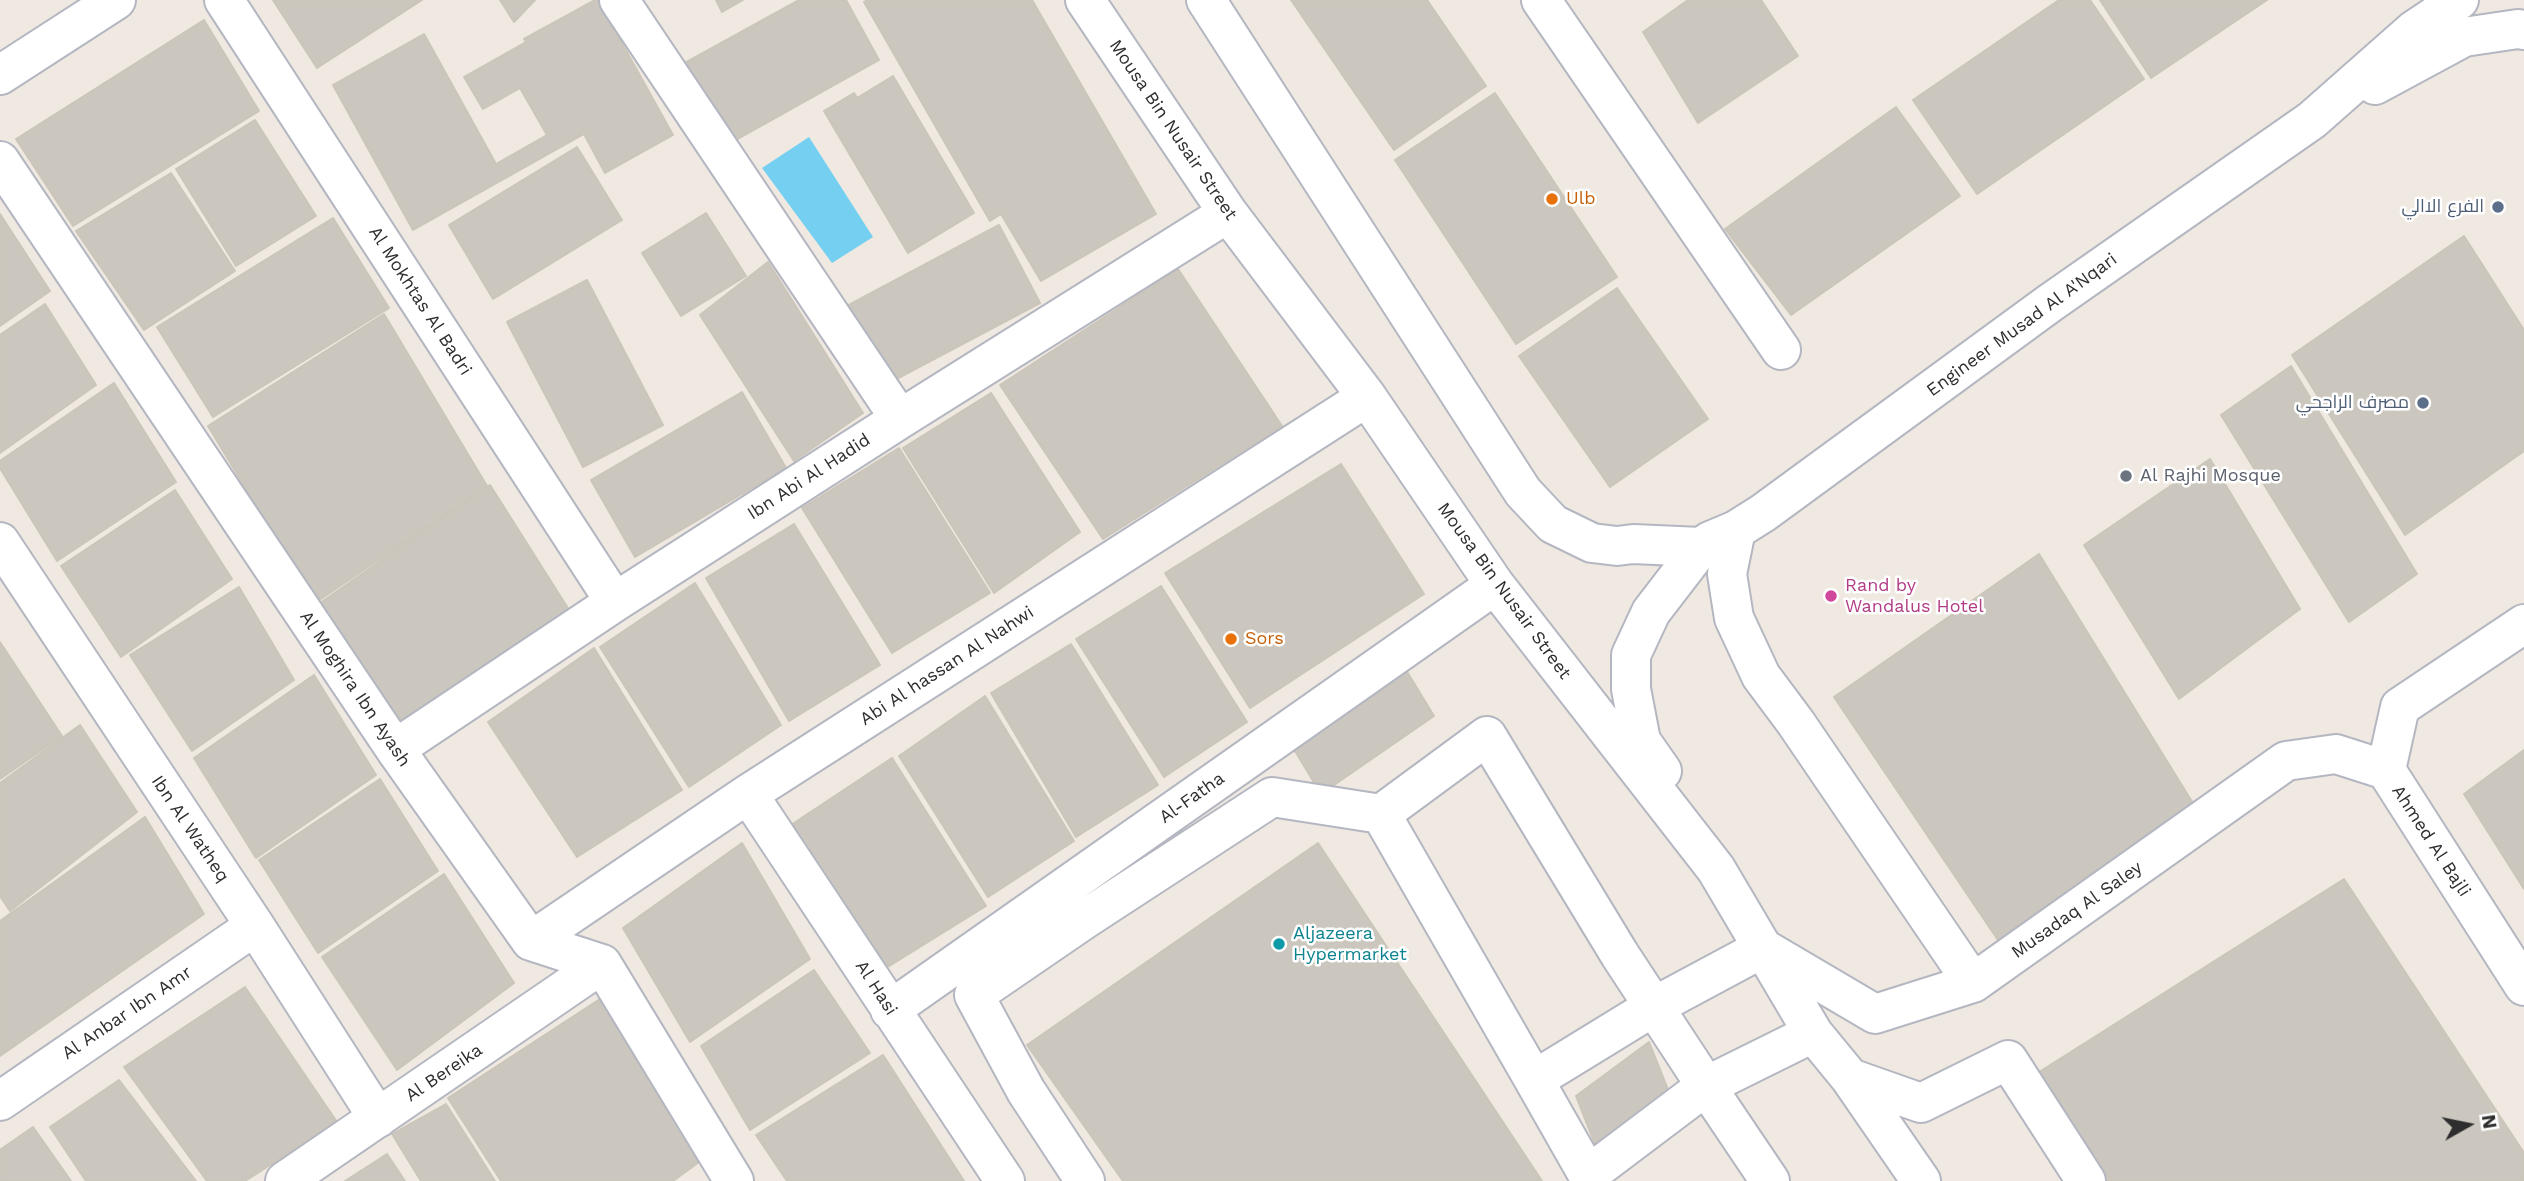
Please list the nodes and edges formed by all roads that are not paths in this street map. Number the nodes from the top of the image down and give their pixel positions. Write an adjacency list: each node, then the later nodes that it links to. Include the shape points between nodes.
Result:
1 (224, 0): 20 (street, Al Mokhtas Al Badri)
2 (619, 0): 15 (street)
3 (1085, 0): 12 (street, Mousa Bin Nusair Street)
4 (1206, 0): 18 (street, Engineer Musad Al A'Nqari, via 1523,492 1553,524 1592,544)
5 (1541, 0): 13 (street)
6 (2459, 0): 10 (street, Engineer Musad Al A'Nqari, via 2414,30)
7 (92, 6): 9 (street)
8 (2524, 30): 10 (street, via 2464,37)
9 (0, 75)
10 (2312, 120): 16 (street, Engineer Musad Al A'Nqari)
11 (0, 161): 22 (street, Al Moghira Ibn Ayash)
12 (1228, 213): 14 (street, Mousa Bin Nusair Street); 15 (street, Ibn Abi Al Hadid)
13 (1781, 350)
14 (1367, 397): 19 (street, Mousa Bin Nusair Street); 24 (street, Abi Al hassan Al Nahwi)
15 (900, 419): 20 (street, Ibn Abi Al Hadid)
16 (1736, 530): 18 (street, Engineer Musad Al A'Nqari); 31 (street, via 1727,574 1734,618 1761,676)
17 (0, 542): 27 (street, Ibn Al Watheq)
18 (1701, 547): 26 (street, via 1651,612 1631,655 1631,689 1641,741)
19 (1495, 586): 26 (street, Mousa Bin Nusair Street); 34 (street, Al-Fatha)
20 (615, 602): 22 (street, Ibn Abi Al Hadid)
21 (2524, 624): 23 (street, Ahmed Al Bajli, via 2400,707)
22 (395, 749): 28 (street, Al Moghira Ibn Ayash)
23 (2386, 770): 31 (street, Musadaq Al Saley, via 2336,754 2286,761); 32 (street, Ahmed Al Bajli)
24 (748, 794): 28 (street, Abi Al hassan Al Nahwi); 34 (street, Al Hasi)
25 (1381, 814): 33 (street, via 1487,736); 37 (street); 45 (street, via 1272,797 974,995 1026,1091)
26 (1716, 869): 29 (street, Mousa Bin Nusair Street)
27 (255, 926): 39 (street, Al Anbar Ibn Amr); 40 (street, Ibn Al Watheq)
28 (531, 941): 30 (street)
29 (1763, 947): 31 (street, Musadaq Al Saley, via 1875,1014); 33 (street); 35 (street, Mousa Bin Nusair Street)
30 (602, 964): 40 (street, Al Bereika); 42 (street)
31 (1973, 983)
32 (2524, 986)
33 (1653, 1007): 37 (street); 38 (street)
34 (890, 1010): 44 (street, Al Hasi)
35 (1813, 1033): 36 (street, Mousa Bin Nusair Street); 38 (street)
36 (1850, 1078): 47 (street, Mousa Bin Nusair Street); 48 (street, via 1921,1102 2008,1060)
37 (1534, 1080): 41 (street)
38 (1706, 1086): 41 (street); 46 (street)
39 (0, 1101)
40 (378, 1118): 43 (street, Al Bereika)
41 (1590, 1178)
42 (730, 1180)
43 (285, 1181)
44 (1005, 1181)
45 (1085, 1181)
46 (1770, 1181)
47 (1921, 1181)
48 (2086, 1181)

